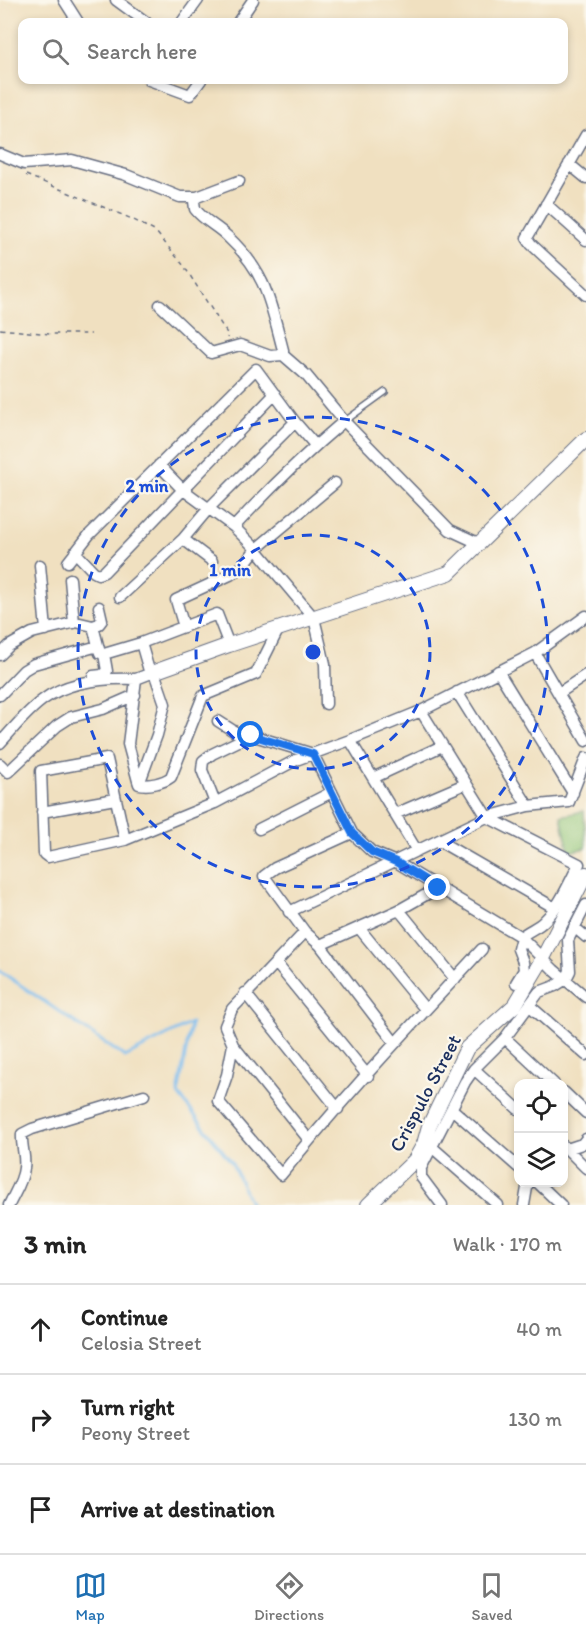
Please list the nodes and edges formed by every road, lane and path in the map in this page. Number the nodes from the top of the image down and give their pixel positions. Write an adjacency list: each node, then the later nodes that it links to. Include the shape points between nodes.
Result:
1 (64, 0): 5 (street)
2 (116, 0): 6 (street)
3 (198, 0): 7 (street)
4 (253, 0): 8 (street)
5 (75, 18)
6 (141, 18)
7 (185, 18)
8 (241, 18)
9 (160, 84): 10 (street, via 190,95)
10 (198, 84)
11 (586, 135): 14 (street)
12 (0, 154): 13 (street)
13 (27, 164): 17 (street, via 72,160 126,175 180,197); 24 (path, via 26,176 156,232 184,266 228,335)
14 (569, 164): 15 (street); 18 (street)
15 (586, 178)
16 (239, 181): 17 (street)
17 (197, 197): 25 (street, via 194,201 199,214 254,265 270,297)
18 (546, 204): 19 (street); 20 (street, via 527,240)
19 (586, 240)
20 (586, 295)
21 (160, 305): 24 (street, via 212,352)
22 (0, 329): 23 (path)
23 (91, 334)
24 (227, 348): 25 (street, via 240,345 270,356)
25 (283, 355): 28 (street, via 306,375)
26 (385, 392): 28 (lane)
27 (275, 394): 29 (street); 32 (street, via 256,369); 34 (street)
28 (344, 421): 31 (street); 38 (street, via 450,530)
29 (295, 422): 31 (street); 35 (street)
30 (586, 439): 38 (street)
31 (315, 445): 36 (street)
32 (159, 465): 34 (street); 40 (street)
33 (335, 483): 39 (street)
34 (182, 489): 35 (street); 40 (street, via 101,573 94,572)
35 (210, 507): 36 (street); 37 (street)
36 (234, 527): 39 (street)
37 (183, 540): 41 (street); 45 (street)
38 (478, 543): 48 (street, via 449,573)
39 (256, 549): 48 (street); 51 (street, via 230,575 176,600)
40 (75, 552): 42 (street)
41 (212, 561)
42 (68, 562)
43 (40, 565): 52 (street)
44 (70, 579): 49 (street)
45 (120, 597)
46 (99, 608): 50 (street, via 101,623)
47 (586, 616): 57 (street)
48 (314, 618): 53 (street); 67 (street, via 325,664)
49 (74, 622): 50 (street); 52 (street)
50 (93, 626): 56 (street)
51 (184, 627): 54 (street); 55 (street, via 217,614)
52 (46, 630): 58 (street, via 17,641)
53 (278, 630): 55 (street); 80 (street, via 256,675 203,696 171,777)
54 (141, 643): 56 (street); 60 (street)
55 (229, 645): 60 (street)
56 (101, 650): 66 (street, via 34,664); 70 (street, via 107,671 42,694)
57 (535, 653): 59 (street); 64 (street)
58 (0, 655)
59 (498, 671): 63 (street); 83 (street)
60 (152, 673): 62 (street); 80 (street, via 165,704)
61 (586, 675): 64 (street)
62 (136, 679): 65 (street); 74 (street, via 103,680 61,691 44,699)
63 (458, 692): 68 (street); 86 (street)
64 (559, 693): 73 (street)
65 (135, 694): 78 (street, via 103,709 70,717 8,772); 80 (street, via 128,744)
66 (0, 695)
67 (326, 704)
68 (421, 711): 72 (street); 75 (street)
69 (218, 721): 71 (street)
70 (0, 735)
71 (243, 737): 76 (street, via 251,735); 85 (street, via 203,761 202,770)
72 (350, 740): 76 (street); 79 (street)
73 (586, 741)
74 (0, 742)
75 (442, 746): 79 (street); 81 (street)
76 (313, 754): 82 (street); 85 (street)
77 (586, 758): 83 (street)
78 (0, 764)
79 (373, 778): 88 (street)
80 (139, 784)
81 (465, 784): 88 (street); 89 (street)
82 (332, 792): 90 (street); 91 (street)
83 (571, 798): 86 (street)
84 (115, 800): 87 (street); 87 (street, via 107,759 41,771); 92 (street)
85 (215, 803): 92 (street)
86 (528, 807): 89 (street)
87 (42, 812): 92 (street, via 43,849 48,857)
88 (395, 814): 94 (street)
89 (487, 817): 93 (street); 96 (street)
90 (259, 829)
91 (352, 833): 95 (street, via 372,852); 101 (street, via 264,876)
92 (125, 840)
93 (439, 841): 94 (street); 99 (street)
94 (417, 851): 95 (street)
95 (396, 862): 97 (street); 101 (street)
96 (583, 869): 99 (street); 109 (street, Crispulo Street)
97 (438, 888): 100 (street); 106 (street)
98 (586, 905): 103 (street)
99 (555, 908): 106 (street, via 543,923)
100 (399, 909): 102 (street); 111 (street)
101 (289, 912): 104 (street)
102 (359, 927): 107 (street); 117 (street)
103 (574, 927): 105 (street); 112 (street, via 568,940 570,970)
104 (304, 932): 107 (street); 110 (street)
105 (586, 937)
106 (521, 938): 109 (street); 113 (street, via 518,949 524,970)
107 (320, 945): 119 (street)
108 (482, 949): 111 (street)
109 (543, 958): 112 (street); 141 (street, Crispulo Street, via 515,1005 468,1048 415,1160)
110 (276, 963): 114 (street); 123 (street)
111 (455, 979): 117 (street)
112 (566, 979): 115 (street); 116 (street, via 542,989)
113 (516, 983)
114 (245, 993): 120 (street, via 225,1026); 128 (street)
115 (586, 997)
116 (530, 1006): 118 (street); 121 (street)
117 (426, 1009): 119 (street)
118 (505, 1038): 122 (street); 124 (street)
119 (395, 1043): 123 (street)
120 (233, 1046): 132 (street); 132 (street, via 218,1101 281,1174)
121 (586, 1055)
122 (474, 1069): 127 (street); 129 (street)
123 (368, 1076): 128 (street)
124 (550, 1079)
125 (144, 1095): 140 (street, via 22,1134 25,1166)
126 (568, 1096): 130 (street)
127 (514, 1105)
128 (338, 1109): 132 (street)
129 (452, 1109): 134 (street); 136 (street)
130 (586, 1113)
131 (586, 1139): 133 (street)
132 (309, 1140)
133 (568, 1147)
134 (433, 1148): 142 (street, via 421,1168 421,1178); 143 (street)
135 (568, 1151): 137 (street)
136 (514, 1163)
137 (586, 1168)
138 (527, 1187): 144 (street)
139 (542, 1187): 145 (street)
140 (9, 1205)
141 (368, 1205)
142 (442, 1205)
143 (498, 1205)
144 (524, 1205)
145 (561, 1205)

